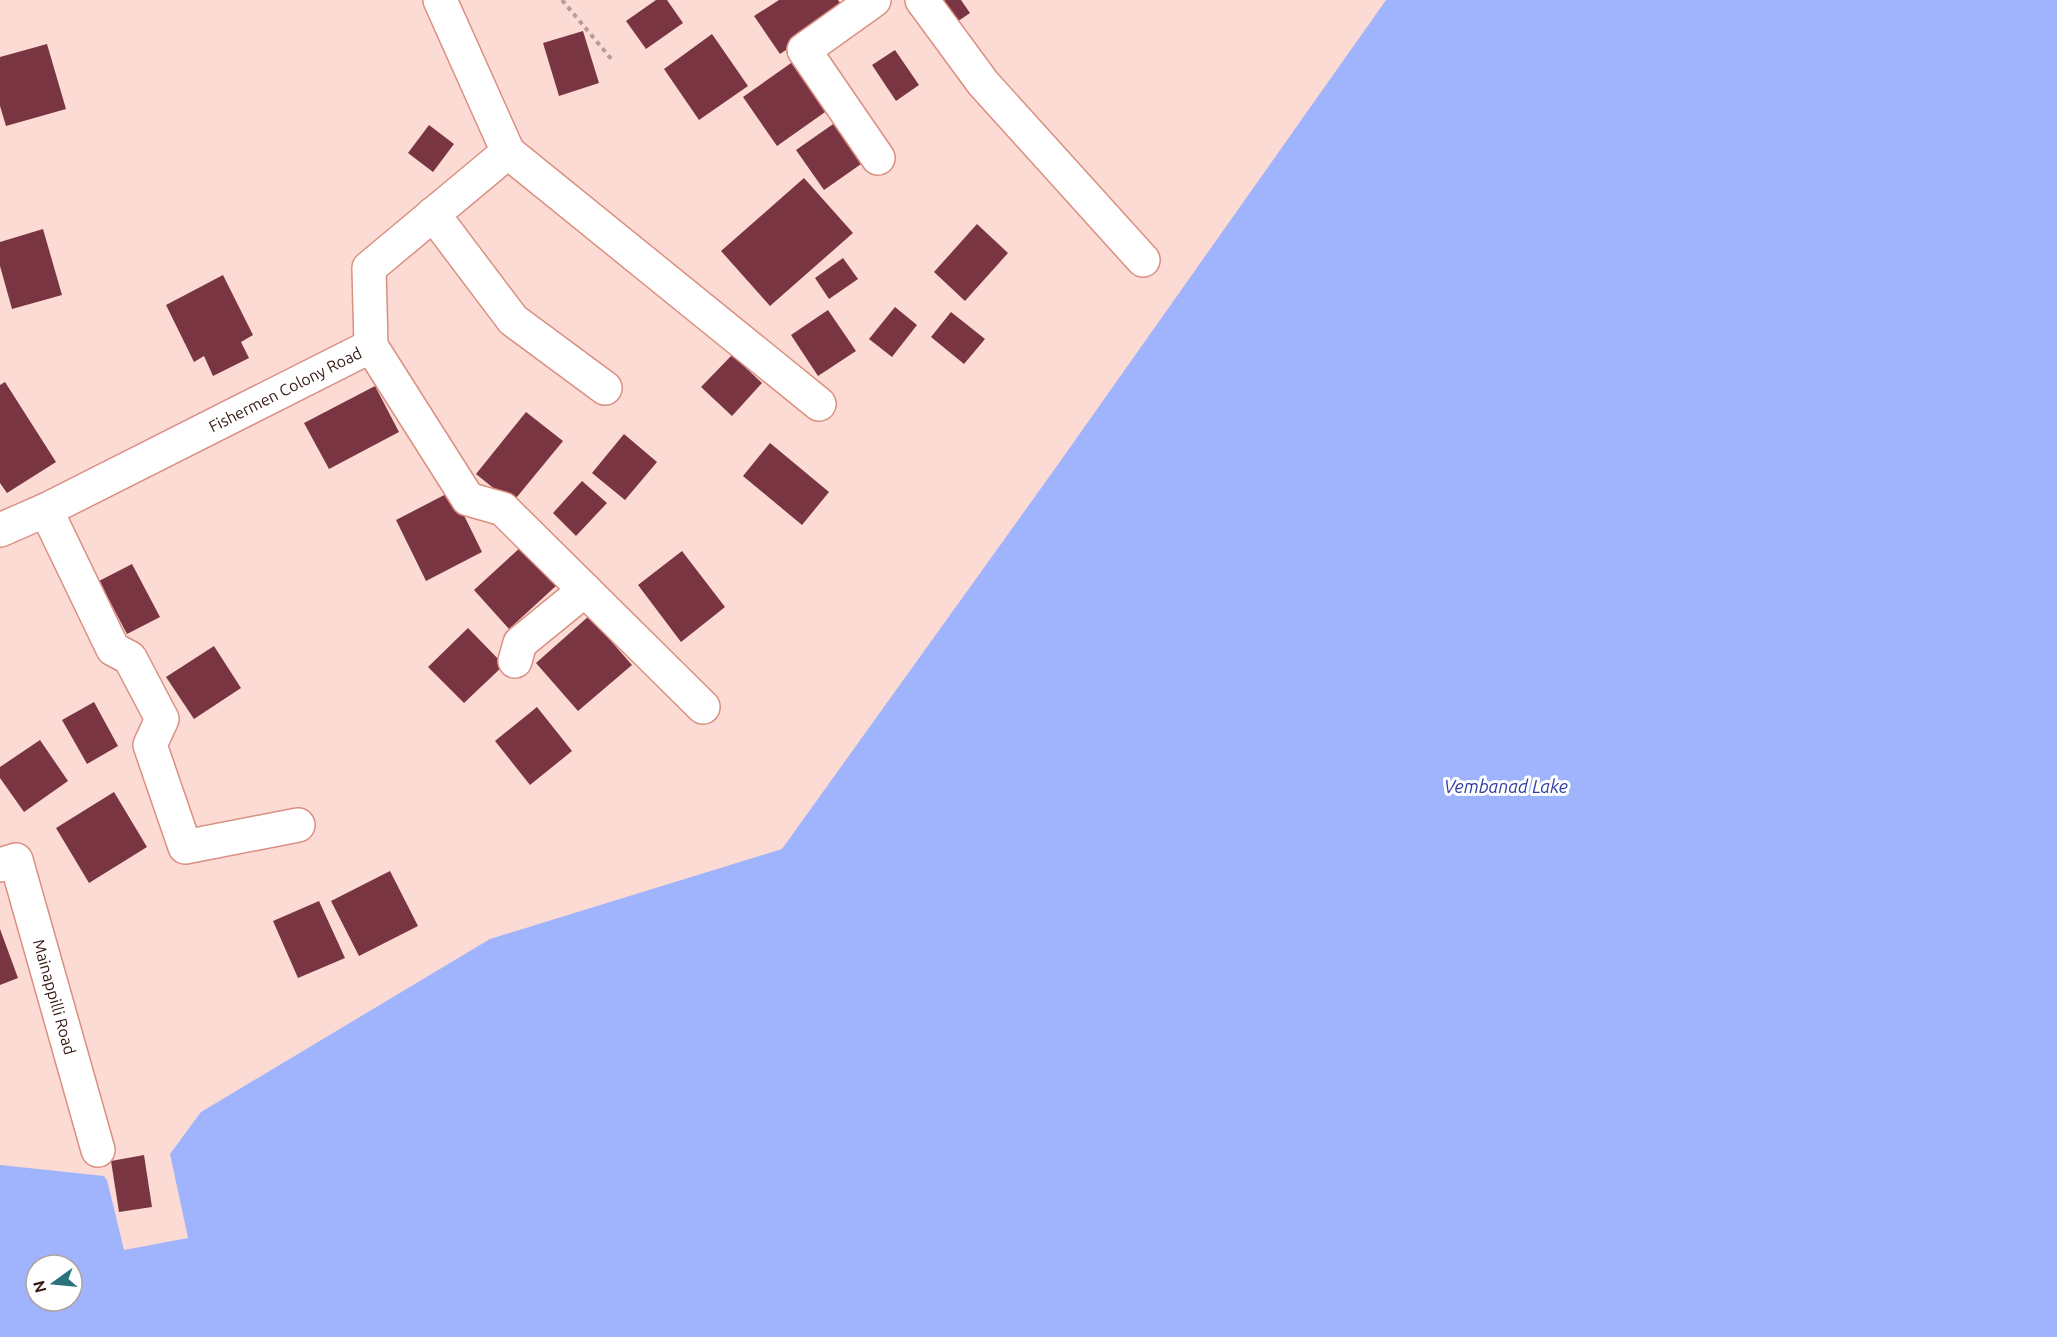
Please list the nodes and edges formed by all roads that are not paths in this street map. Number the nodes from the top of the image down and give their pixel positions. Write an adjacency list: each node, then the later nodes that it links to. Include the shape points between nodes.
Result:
1 (440, 0): 4 (street)
2 (874, 0): 5 (street, via 804,50)
3 (922, 0): 7 (street, via 983,83)
4 (508, 152): 6 (street, Fishermen Colony Road); 10 (street)
5 (878, 158)
6 (433, 214): 8 (street, Fishermen Colony Road, via 369,268); 9 (street, via 513,320)
7 (1143, 260)
8 (371, 346): 11 (street, Fishermen Colony Road); 13 (street, via 468,499 503,509)
9 (605, 388)
10 (819, 405)
11 (45, 510): 12 (street, Fishermen Colony Road); 16 (street, via 113,650 130,658 162,719 150,745 185,847)
12 (0, 530)
13 (585, 590): 14 (street, via 520,643); 15 (street)
14 (515, 661)
15 (703, 707)
16 (298, 825)
17 (0, 865): 18 (street, Mainappilli Road, via 16,860)
18 (98, 1150)

